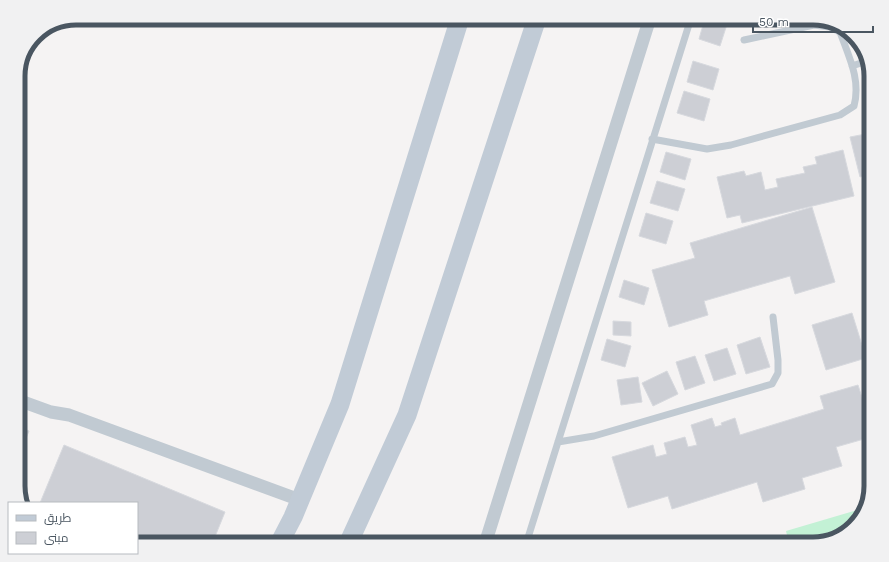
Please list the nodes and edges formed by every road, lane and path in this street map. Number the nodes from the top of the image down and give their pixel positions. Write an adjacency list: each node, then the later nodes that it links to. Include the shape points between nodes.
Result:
1 (458, 25): 14 (main road, via 340,404)
2 (535, 25): 16 (main road, via 407,415)
3 (648, 25): 17 (street)
4 (689, 25): 10 (lane)
5 (814, 25): 7 (lane)
6 (841, 34): 9 (lane)
7 (744, 40)
8 (862, 63): 9 (lane)
9 (852, 66): 10 (lane, via 856,78 854,106 840,115 707,150)
10 (652, 139): 13 (lane)
11 (773, 317): 13 (lane, via 778,373 772,384 594,436)
12 (25, 403): 14 (street, via 51,412 69,415)
13 (558, 442): 18 (lane)
14 (300, 500): 15 (main road)
15 (282, 537)
16 (351, 537)
17 (487, 537)
18 (528, 537)

